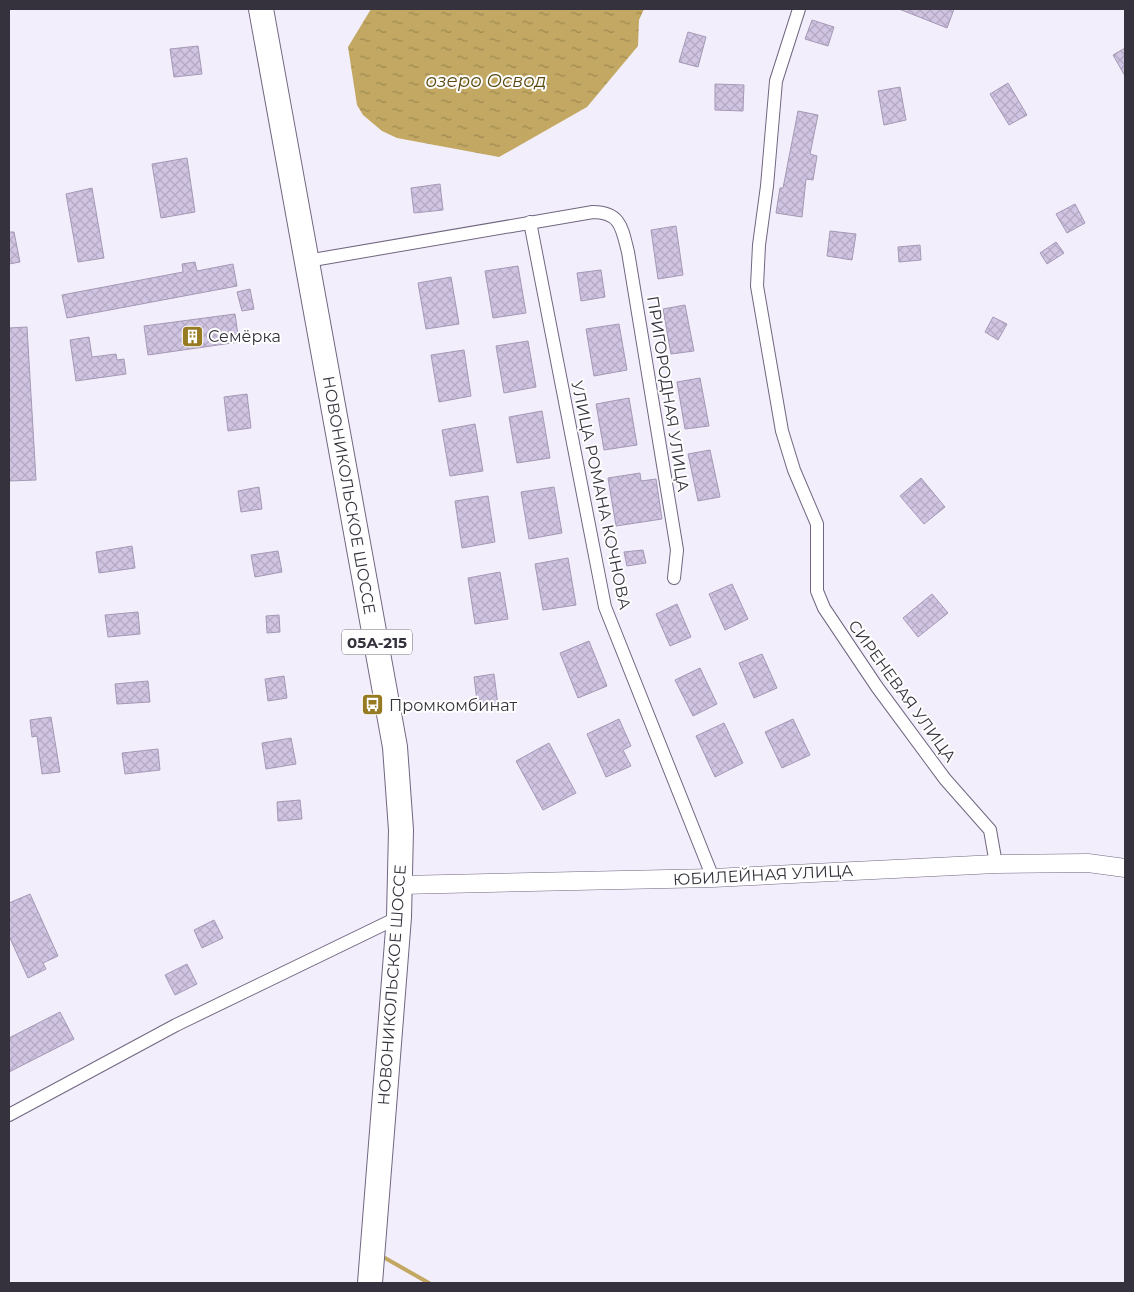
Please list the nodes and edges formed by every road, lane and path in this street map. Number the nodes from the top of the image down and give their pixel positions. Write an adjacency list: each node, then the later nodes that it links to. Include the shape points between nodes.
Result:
1 (261, 9): 4 (highway, НОВОНИКОЛЬСКОЕ ШОССЕ / 05А-215)
2 (799, 9): 6 (street, СИРЕНЕВАЯ УЛИЦА, via 776,81 757,286 782,431 794,470 817,524 817,591 824,608 877,687 940,772 990,830)
3 (530, 222): 4 (street); 5 (street, ПРИГОРОДНАЯ УЛИЦА, via 593,212 607,212 616,217 628,252 677,550); 8 (street, УЛИЦА РОМАНА КОЧНОВА, via 605,607)
4 (307, 261): 9 (highway, НОВОНИКОЛЬСКОЕ ШОССЕ / 05А-215, via 395,747)
5 (674, 578)
6 (996, 864): 7 (street, ЮБИЛЕЙНАЯ УЛИЦА, via 1088,863); 8 (street, ЮБИЛЕЙНАЯ УЛИЦА)
7 (1125, 868)
8 (713, 878): 9 (street, ЮБИЛЕЙНАЯ УЛИЦА)
9 (401, 885): 10 (highway, НОВОНИКОЛЬСКОЕ ШОССЕ / 05А-215)
10 (399, 917): 11 (street, via 176,1025); 12 (highway, НОВОНИКОЛЬСКОЕ ШОССЕ / 05А-215)
11 (9, 1115)
12 (370, 1283)

